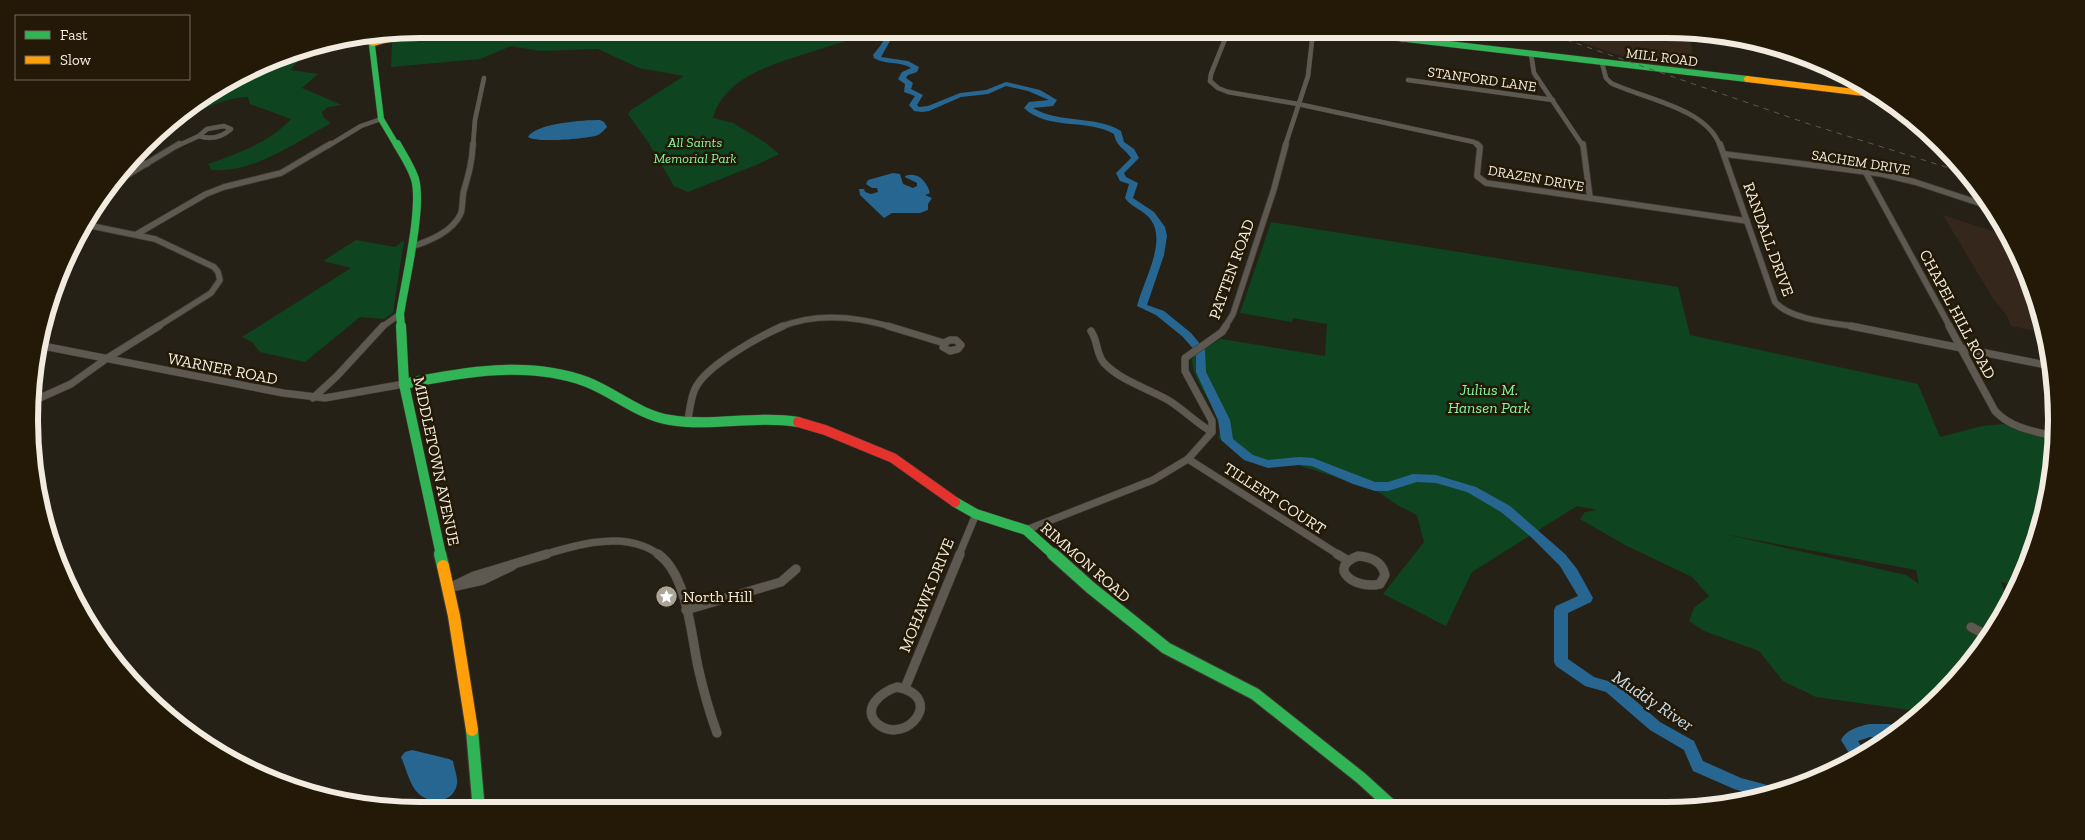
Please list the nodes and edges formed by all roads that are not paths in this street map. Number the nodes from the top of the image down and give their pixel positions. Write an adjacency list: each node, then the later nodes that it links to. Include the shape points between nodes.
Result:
1 (1226, 38): 12 (street, via 1210,81 1228,92)
2 (1315, 38): 12 (street, PATTEN ROAD)
3 (1387, 38): 5 (street, MILL ROAD)
4 (372, 40): 13 (street, MIDDLETOWN AVENUE)
5 (1402, 40): 6 (street, MILL ROAD)
6 (1531, 54): 7 (street, MILL ROAD); 11 (street, via 1534,73)
7 (1602, 63): 10 (street, MILL ROAD); 15 (street, RANDALL DRIVE, via 1606,78 1611,83 1702,121 1717,136)
8 (484, 78): 25 (street, via 475,120 471,170 461,212 447,230 427,242)
9 (1408, 80): 11 (street, STANFORD LANE)
10 (1863, 93)
11 (1553, 100): 20 (street, via 1582,143)
12 (1298, 104): 20 (street, DRAZEN DRIVE, via 1474,142 1480,147 1478,176 1486,183); 37 (street, PATTEN ROAD, via 1233,314 1222,332 1185,358 1185,371 1212,421)
13 (381, 119): 24 (street, via 362,126 281,173 206,195); 25 (street, MIDDLETOWN AVENUE, via 416,182 417,205)
14 (199, 136): 14 (street, via 211,127 231,129 215,137); 17 (street)
15 (1724, 154): 18 (street, SACHEM DRIVE); 22 (street, RANDALL DRIVE)
16 (137, 163): 17 (street)
17 (147, 164): 19 (street)
18 (1865, 171): 21 (street, SACHEM DRIVE, via 1915,182); 30 (street, CHAPEL HILL ROAD)
19 (125, 177)
20 (1590, 198): 22 (street, DRAZEN DRIVE)
21 (1980, 204)
22 (1747, 221): 30 (street, RANDALL DRIVE, via 1773,297 1781,309 1796,315)
23 (91, 226): 24 (street)
24 (137, 234): 31 (street, via 160,241 214,267 220,280 204,298)
25 (410, 247): 26 (street, MIDDLETOWN AVENUE)
26 (400, 314): 33 (street, MIDDLETOWN AVENUE); 34 (street, via 391,318)
27 (1090, 331): 37 (street, via 1095,335 1102,361 1114,371 1185,411 1199,426)
28 (944, 343): 36 (street, via 854,318 815,317 794,321 761,335 708,373 695,389)
29 (45, 347): 31 (street, WARNER ROAD)
30 (1960, 348): 32 (street, RANDALL DRIVE); 38 (street, CHAPEL HILL ROAD, via 2001,419 2022,430)
31 (106, 359): 34 (street, WARNER ROAD); 35 (street, via 71,384)
32 (2043, 364)
33 (404, 384): 34 (street, WARNER ROAD, via 338,397); 36 (street, RIMMON ROAD, via 466,372 544,371 585,381 656,418); 44 (street, MIDDLETOWN AVENUE)
34 (313, 398)
35 (38, 399)
36 (687, 423): 40 (street, RIMMON ROAD, via 779,420 812,425 893,458)
37 (1212, 432): 39 (street)
38 (2047, 435)
39 (1188, 459): 41 (street, via 1153,480); 42 (street, TILLERT COURT)
40 (976, 514): 41 (street, RIMMON ROAD); 48 (street, MOHAWK DRIVE)
41 (1026, 530): 51 (street, RIMMON ROAD, via 1166,648 1256,694)
42 (1347, 560): 42 (street, via 1343,569 1354,583 1368,587 1384,580 1384,570 1377,561 1364,556)
43 (796, 569): 45 (street, via 781,582)
44 (449, 588): 45 (street, via 462,587 514,564 563,548 613,542 641,546 658,556 674,572); 50 (street, MIDDLETOWN AVENUE, via 473,736)
45 (686, 610): 49 (street, via 702,686)
46 (1971, 626): 47 (street)
47 (1983, 633)
48 (905, 688): 48 (street, via 889,689 875,700 871,713 880,726 901,728 912,724 918,716 919,698)
49 (717, 733)
50 (478, 802)
51 (1387, 802)

